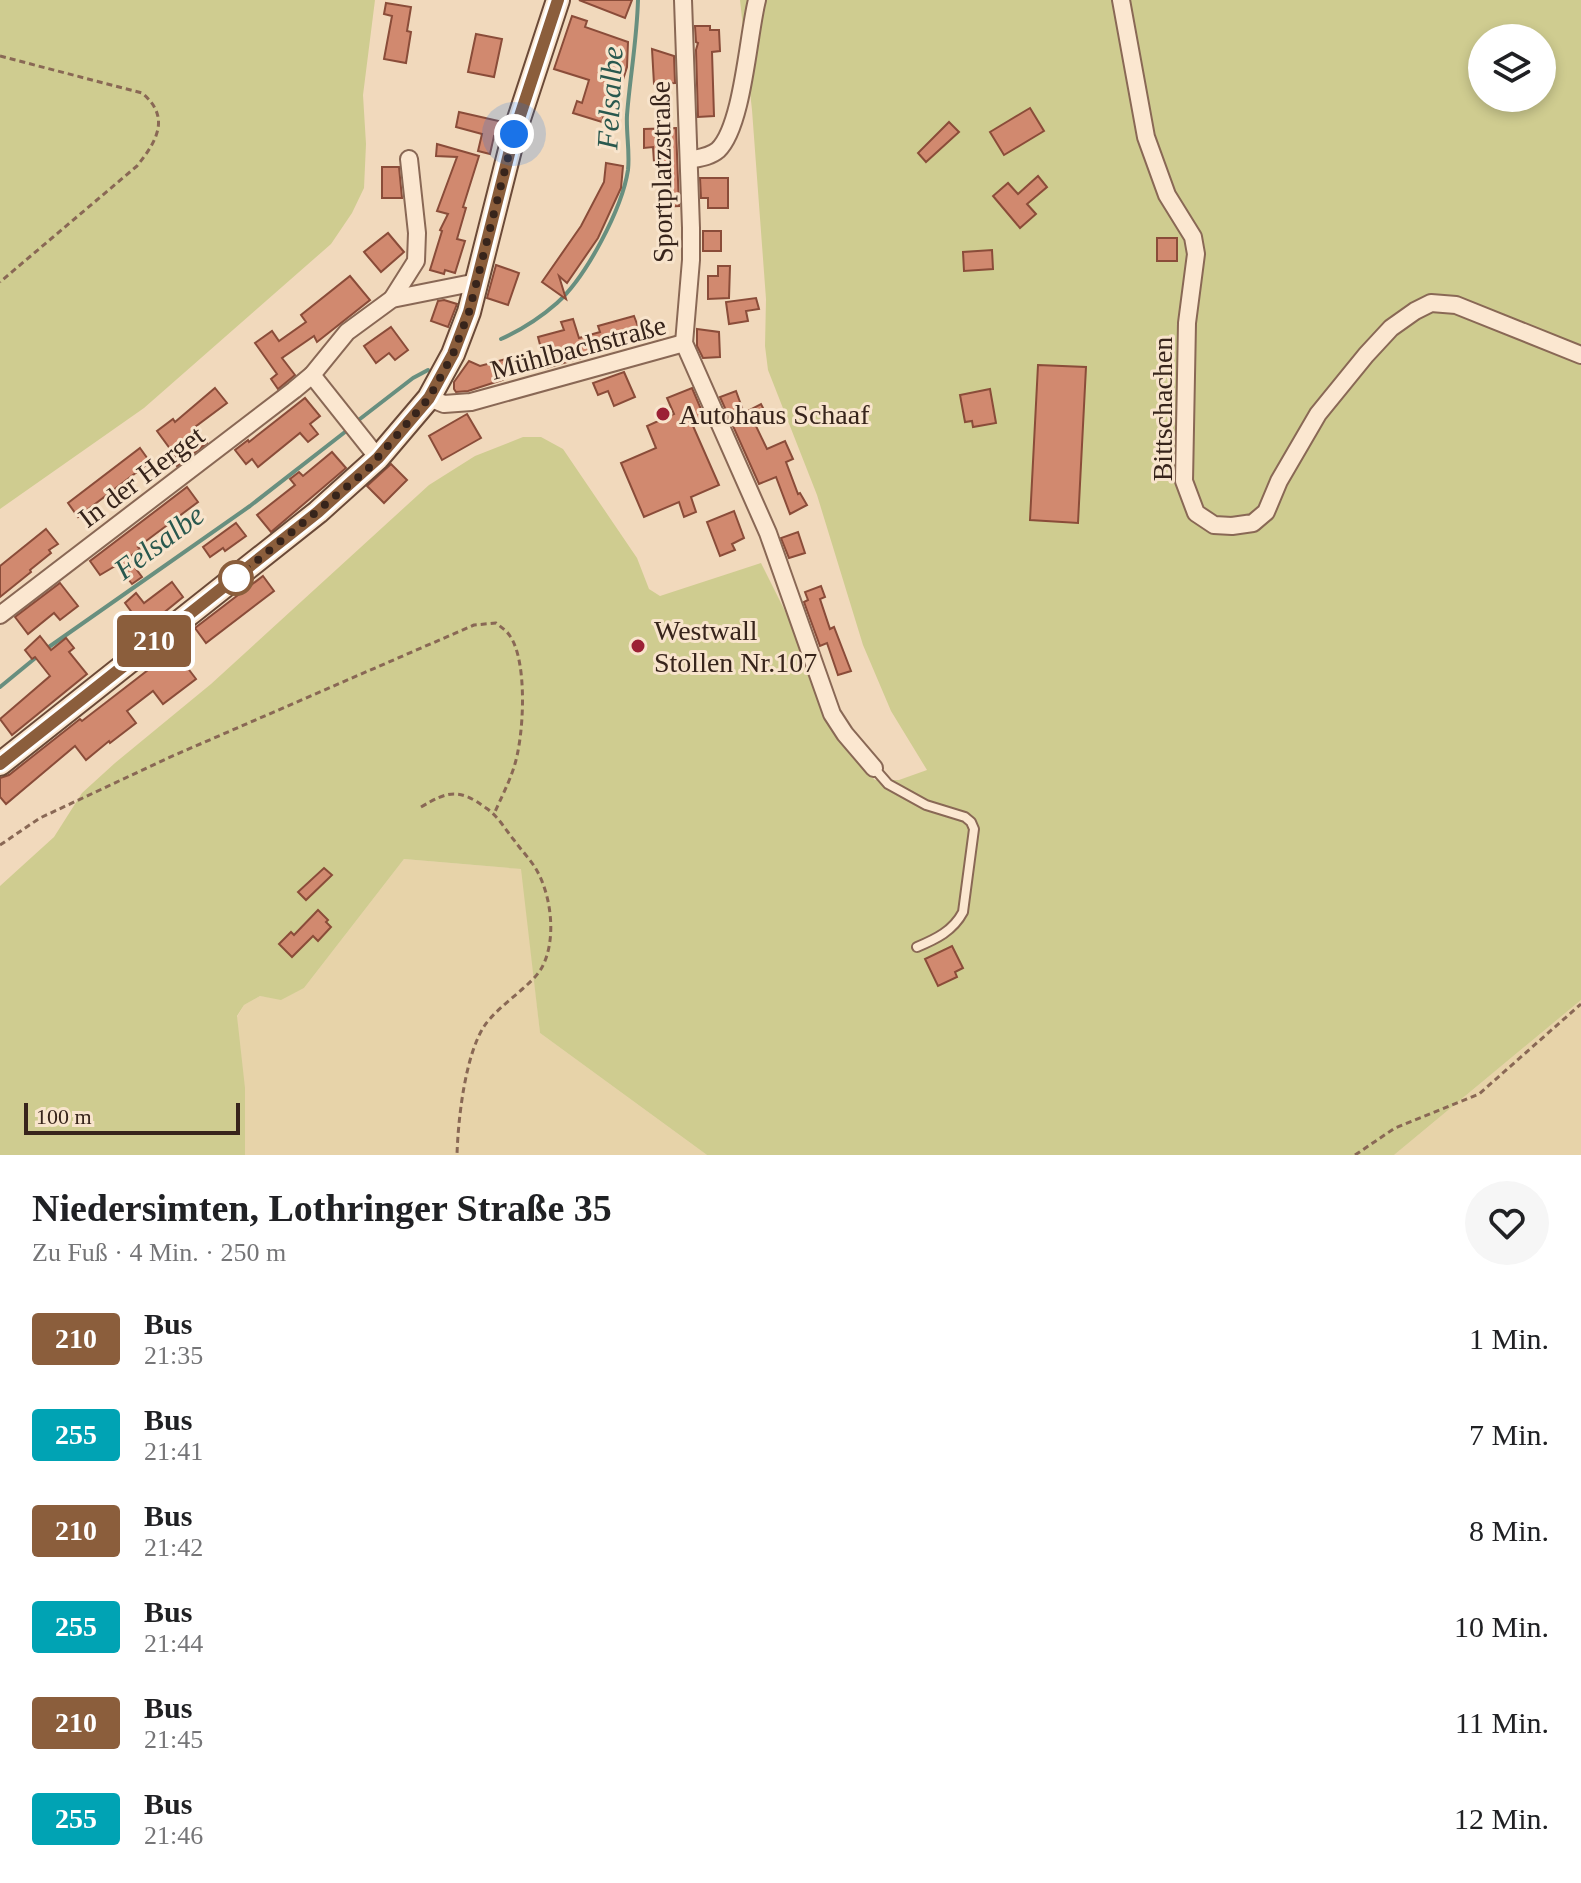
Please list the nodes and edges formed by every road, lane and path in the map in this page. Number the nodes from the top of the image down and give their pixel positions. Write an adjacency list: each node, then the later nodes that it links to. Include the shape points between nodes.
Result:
1 (558, 0): 9 (main road, via 518,122)
2 (683, 0): 7 (street, Sportplatzstraße)
3 (757, 0): 7 (street, via 741,92 727,135 711,155)
4 (1121, 0): 12 (street, Bittschachen, via 1146,137 1196,254 1187,323 1184,481 1196,513 1214,525 1232,526 1253,523 1266,512 1318,414 1391,328 1431,303 1456,305)
5 (0, 56): 8 (path, via 142,93 154,103 158,123 153,145 137,166)
6 (409, 159): 10 (street, In der Herget, via 416,261)
7 (689, 160): 11 (street, Sportplatzstraße, via 691,260)
8 (0, 282)
9 (477, 282): 10 (street, In der Herget); 14 (main road, via 463,331)
10 (392, 299): 13 (street, In der Herget, via 347,332)
11 (684, 343): 14 (street, Mühlbachstraße, via 471,402 444,404); 18 (street, Mühlbachstraße, via 778,559 832,714)
12 (1581, 355)
13 (312, 375): 15 (street); 16 (street, In der Herget)
14 (429, 398): 15 (main road)
15 (378, 458): 17 (main road, via 318,512)
16 (0, 615)
17 (0, 764)
18 (874, 768): 22 (lane, Mühlbachstraße, via 888,784 926,805 965,817 974,829 963,912 949,930)
19 (421, 807): 20 (path, via 456,792)
20 (494, 814): 21 (path, via 515,766 521,725 517,650 496,623 474,625 168,758 40,818); 24 (path, via 537,870 547,895 549,947 540,971 483,1027 458,1117)
21 (0, 845)
22 (917, 947)
23 (1581, 1004): 25 (path, via 1479,1094 1395,1128)
24 (457, 1155)
25 (1355, 1155)

